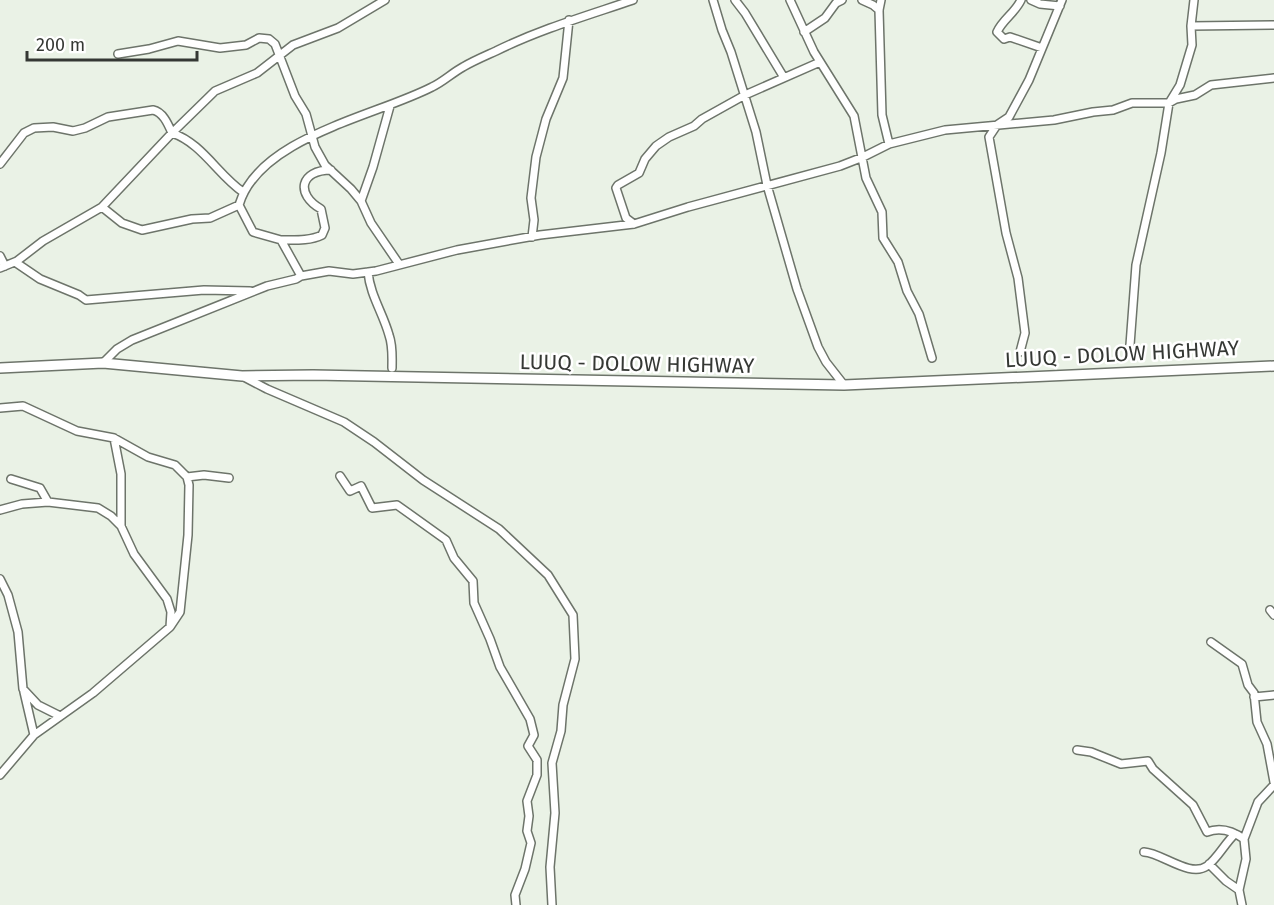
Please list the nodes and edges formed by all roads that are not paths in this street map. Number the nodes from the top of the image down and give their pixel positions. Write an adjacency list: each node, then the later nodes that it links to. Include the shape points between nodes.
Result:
1 (385, 0): 20 (street, via 338,28 293,45)
2 (633, 0): 14 (street)
3 (713, 0): 24 (street)
4 (735, 0): 22 (street)
5 (790, 0): 17 (street)
6 (842, 0): 17 (street)
7 (862, 0): 13 (street)
8 (881, 0): 13 (street)
9 (1021, 0): 18 (street, via 997,32 1004,39 1010,37)
10 (1031, 0): 12 (street, via 1040,4)
11 (1194, 0): 16 (street)
12 (1061, 3): 18 (street)
13 (879, 10): 30 (street, via 882,115)
14 (569, 20): 26 (street, via 497,50 434,87); 40 (street, via 563,78 536,157)
15 (1274, 25): 16 (street)
16 (1191, 26): 25 (street, via 1192,45 1180,85)
17 (804, 32): 21 (street)
18 (1042, 48): 27 (street, via 1009,117)
19 (118, 54): 20 (street, via 177,41 220,48 246,45 259,38 275,44)
20 (279, 56): 28 (street, via 257,73 215,91); 29 (street, via 306,114)
21 (820, 62): 22 (street); 31 (street, via 854,116)
22 (783, 76): 24 (street)
23 (1274, 78): 25 (street, via 1211,85)
24 (745, 95): 34 (street); 39 (street, via 656,146 639,173 618,185 626,218)
25 (1169, 104): 27 (street, via 1132,104 1054,120); 49 (street, via 1136,265)
26 (390, 106): 29 (street); 36 (street)
27 (997, 125): 30 (street, via 945,130); 50 (street, via 989,136 1018,278 1025,333)
28 (172, 133): 32 (street, via 166,120 153,110 108,117 73,131 34,128 24,133); 35 (street, via 197,147 228,182); 38 (street)
29 (311, 136): 33 (street); 35 (street, via 286,149)
30 (890, 144): 31 (street)
31 (863, 157): 34 (street); 51 (street, via 866,178 882,212 883,238 898,262)
32 (0, 164)
33 (331, 170): 36 (street); 41 (street, via 320,170 304,184 304,194 310,203 321,209 325,228 322,235)
34 (767, 185): 39 (street); 57 (street, via 818,347)
35 (243, 192): 37 (street)
36 (361, 201): 44 (street)
37 (239, 205): 38 (street, via 210,218 142,230 122,223); 41 (street, via 253,232)
38 (102, 207): 43 (street)
39 (634, 224): 40 (street)
40 (532, 237): 44 (street)
41 (281, 240): 47 (street)
42 (0, 256): 45 (street)
43 (15, 262): 45 (street); 48 (street, via 40,279 86,300 204,290)
44 (399, 264): 46 (street)
45 (3, 267)
46 (368, 272): 47 (street, via 329,271); 55 (street, via 389,335)
47 (301, 276): 48 (street)
48 (256, 291): 52 (street, via 132,340)
49 (1130, 345)
50 (1020, 352)
51 (932, 358)
52 (103, 363): 54 (main road, LUUQ - DOLOW HIGHWAY); 56 (main road, LUUQ - DOLOW HIGHWAY)
53 (1274, 366): 57 (main road, LUUQ - DOLOW HIGHWAY)
54 (0, 368)
55 (392, 368)
56 (242, 376): 57 (main road, LUUQ - DOLOW HIGHWAY); 86 (street, via 344,422 499,529 548,575 573,615 575,659 552,763)
57 (844, 385)
58 (0, 408): 59 (street, via 23,406 77,431)
59 (114, 438): 61 (street, via 148,457 175,465); 66 (street, via 122,474)
60 (340, 476): 85 (street, via 350,491 361,486 372,508 397,505 446,540 454,558 473,581 474,603 500,667 530,719 534,735 528,746 537,760 537,774 527,801 531,843 515,895)
61 (187, 477): 63 (street); 70 (street, via 188,536 180,612)
62 (10, 478): 64 (street, via 40,488)
63 (229, 478)
64 (48, 502): 65 (street); 66 (street, via 98,508)
65 (0, 510)
66 (121, 526): 70 (street, via 134,554 167,598)
67 (0, 579): 72 (street, via 18,632)
68 (1274, 610): 69 (street, via 1270,610)
69 (1274, 615)
70 (170, 627): 75 (street)
71 (1211, 642): 74 (street, via 1242,664)
72 (23, 689): 75 (street, via 38,705); 76 (street)
73 (1274, 695): 74 (street)
74 (1254, 697): 79 (street)
75 (60, 716): 76 (street)
76 (34, 735): 78 (street)
77 (1077, 750): 80 (street, via 1121,764 1148,761 1193,805 1207,832 1216,829)
78 (0, 775)
79 (1274, 784): 81 (street, via 1255,808)
80 (1235, 834): 81 (street); 83 (street)
81 (1244, 839): 84 (street, via 1246,859)
82 (1144, 852): 83 (street, via 1195,869)
83 (1209, 864): 84 (street)
84 (1239, 890): 87 (street)
85 (516, 905)
86 (552, 905)
87 (1242, 905)

